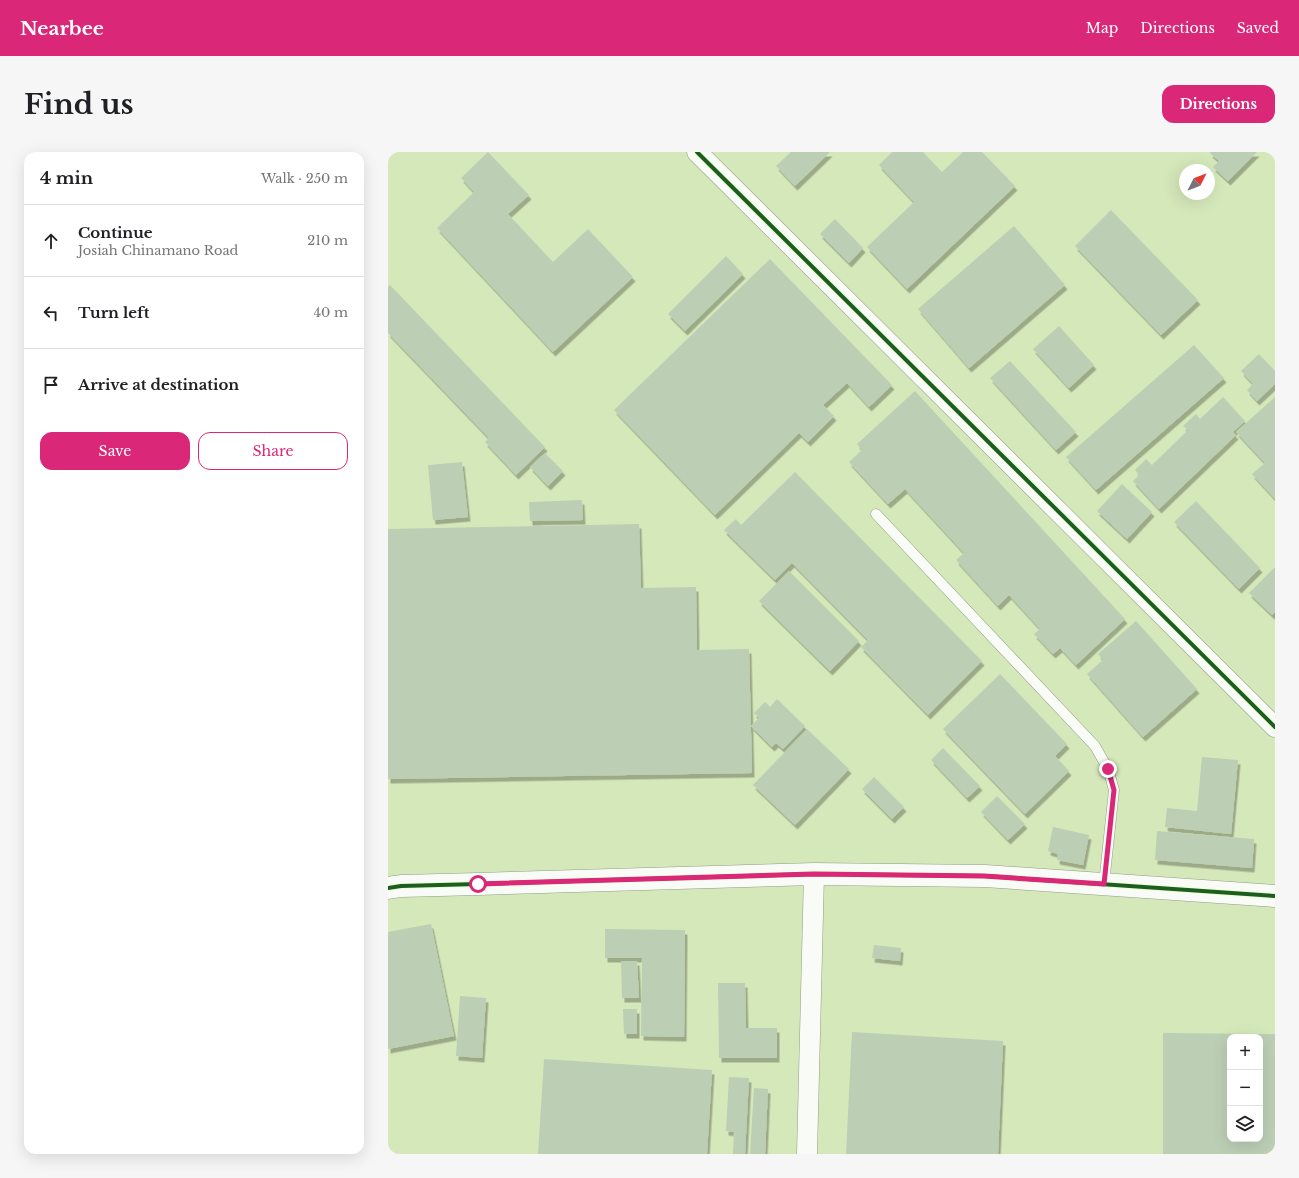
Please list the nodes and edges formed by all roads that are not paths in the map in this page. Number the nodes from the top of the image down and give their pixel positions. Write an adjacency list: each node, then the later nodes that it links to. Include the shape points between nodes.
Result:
1 (697, 152): 3 (street)
2 (876, 514): 5 (lane, via 1095,746 1108,769 1114,790)
3 (1275, 727)
4 (814, 874): 5 (street, via 984,876); 6 (street, via 447,884); 8 (street)
5 (1104, 884): 7 (street)
6 (388, 888)
7 (1275, 896)
8 (807, 1154)

